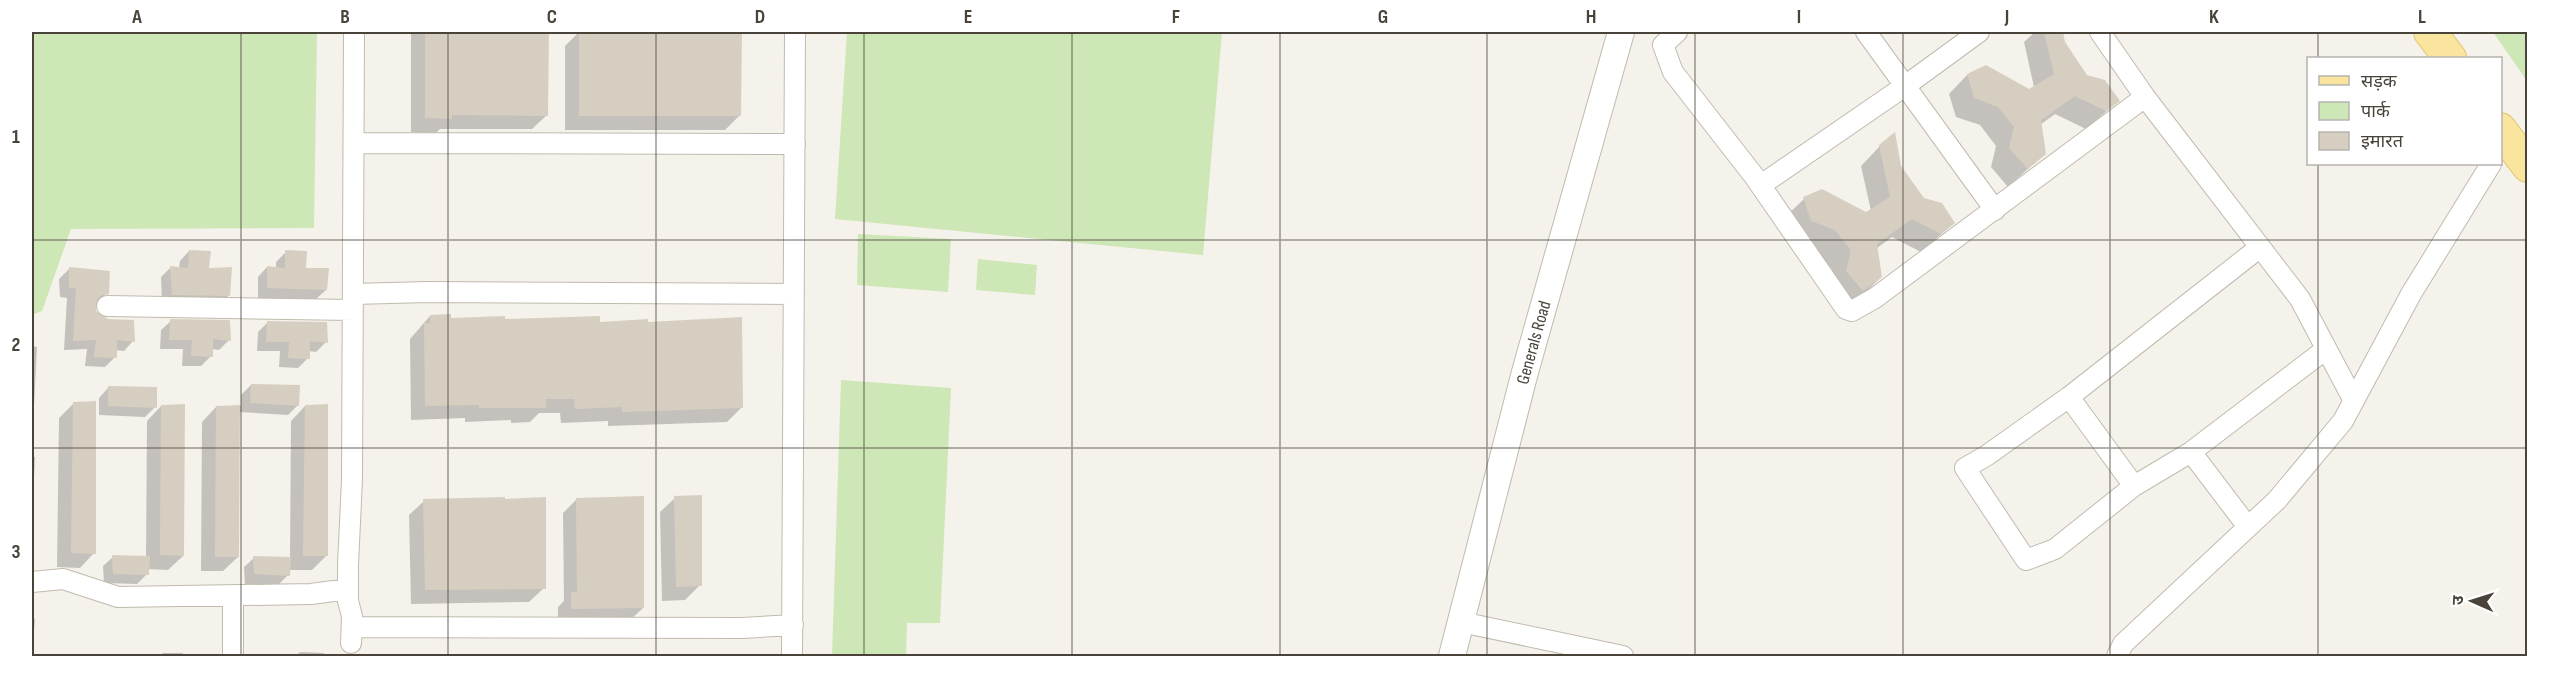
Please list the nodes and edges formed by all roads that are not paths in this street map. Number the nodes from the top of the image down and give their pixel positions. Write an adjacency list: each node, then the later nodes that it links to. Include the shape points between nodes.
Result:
1 (354, 32): 12 (street)
2 (795, 32): 13 (street)
3 (1621, 32): 32 (street, Generals Road, via 1525,372)
4 (1677, 32): 17 (street, via 1663,45 1673,72)
5 (1866, 32): 10 (street)
6 (1979, 32): 10 (street)
7 (2100, 32): 11 (street)
8 (2430, 32): 9 (main road)
9 (2449, 57)
10 (1905, 86): 17 (street, via 1761,185); 18 (street)
11 (2145, 97): 18 (street); 19 (street)
12 (354, 143): 13 (street); 21 (street)
13 (795, 144): 20 (street)
14 (2502, 146): 16 (main road)
15 (2488, 165): 25 (street, via 2411,294)
16 (2528, 166)
17 (1754, 176): 18 (street, via 1846,309 1852,311)
18 (1995, 210)
19 (2259, 248): 23 (street, via 2300,299); 24 (street)
20 (794, 294): 21 (street, via 452,292); 33 (street)
21 (353, 302): 22 (street); 30 (street)
22 (107, 306)
23 (2326, 349): 25 (street); 26 (street)
24 (2069, 397): 27 (street); 27 (street, via 1965,468 2026,560 2055,549)
25 (2354, 401): 28 (street, via 2343,421 2277,500)
26 (2191, 452): 27 (street); 28 (street)
27 (2134, 486)
28 (2248, 527): 38 (street, via 2123,644)
29 (32, 582): 31 (street, via 63,579 118,597)
30 (348, 589): 31 (street); 33 (street, via 351,635)
31 (233, 596): 34 (street)
32 (1461, 622): 36 (street, Generals Road); 37 (street)
33 (792, 626): 35 (street)
34 (233, 657)
35 (792, 657)
36 (1452, 657)
37 (1623, 657)
38 (2116, 657)

